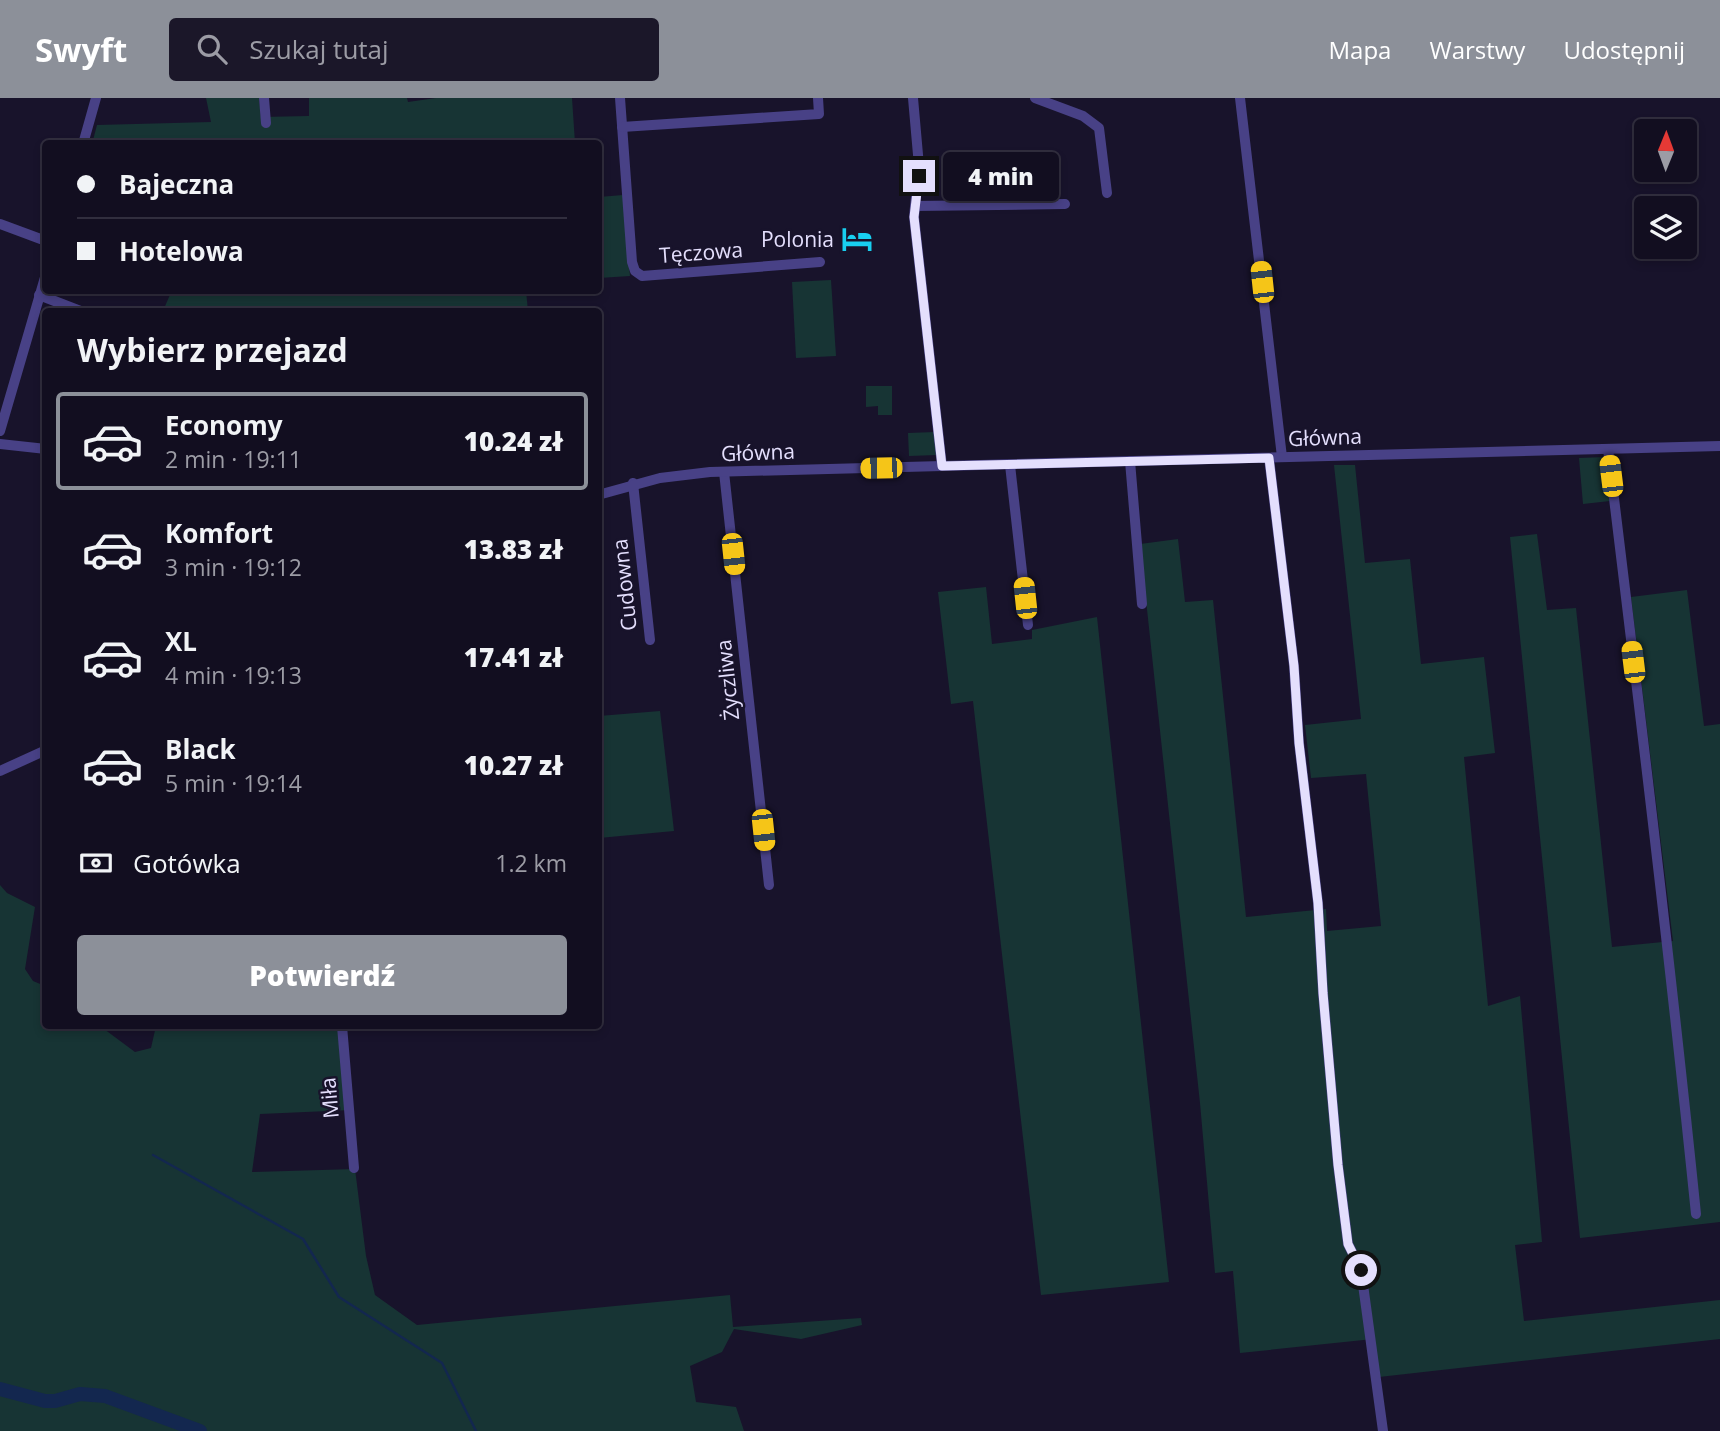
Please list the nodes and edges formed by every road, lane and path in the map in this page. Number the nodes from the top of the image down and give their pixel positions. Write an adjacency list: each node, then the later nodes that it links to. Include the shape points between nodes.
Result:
1 (96, 98): 10 (street)
2 (264, 98): 8 (street)
3 (620, 98): 9 (street, Tęczowa)
4 (818, 98): 9 (street, via 819,114)
5 (912, 98): 13 (street, via 919,166)
6 (1035, 98): 11 (street, via 1083,116 1099,128)
7 (1240, 98): 25 (street)
8 (266, 123)
9 (622, 127): 16 (street, Tęczowa, via 632,262 642,276)
10 (84, 140)
11 (1107, 192)
12 (1065, 204): 13 (street)
13 (915, 206): 29 (street)
14 (0, 224): 15 (street)
15 (42, 240)
16 (820, 262)
17 (42, 286): 18 (street)
18 (39, 295): 19 (street); 20 (street)
19 (73, 308)
20 (0, 431)
21 (0, 444): 23 (street)
22 (1720, 446): 24 (street, Główna)
23 (42, 449)
24 (1608, 449): 25 (street, Główna); 41 (street)
25 (1282, 457): 26 (street, Główna)
26 (1269, 458): 27 (street, Główna); 42 (street, via 1318,903 1338,1165 1348,1244 1361,1270)
27 (1130, 461): 28 (street, Główna); 33 (street)
28 (1010, 464): 29 (street, Główna); 34 (street)
29 (942, 466): 30 (street, Główna)
30 (723, 472): 31 (street, Główna); 38 (street, Życzliwa)
31 (634, 483): 32 (street, Główna); 35 (street, Cudowna)
32 (602, 494)
33 (1142, 604)
34 (1028, 625)
35 (650, 640)
36 (42, 752): 37 (street)
37 (0, 771)
38 (769, 885)
39 (342, 1029): 40 (street, Miła)
40 (354, 1168)
41 (1696, 1214)
42 (1383, 1431)

